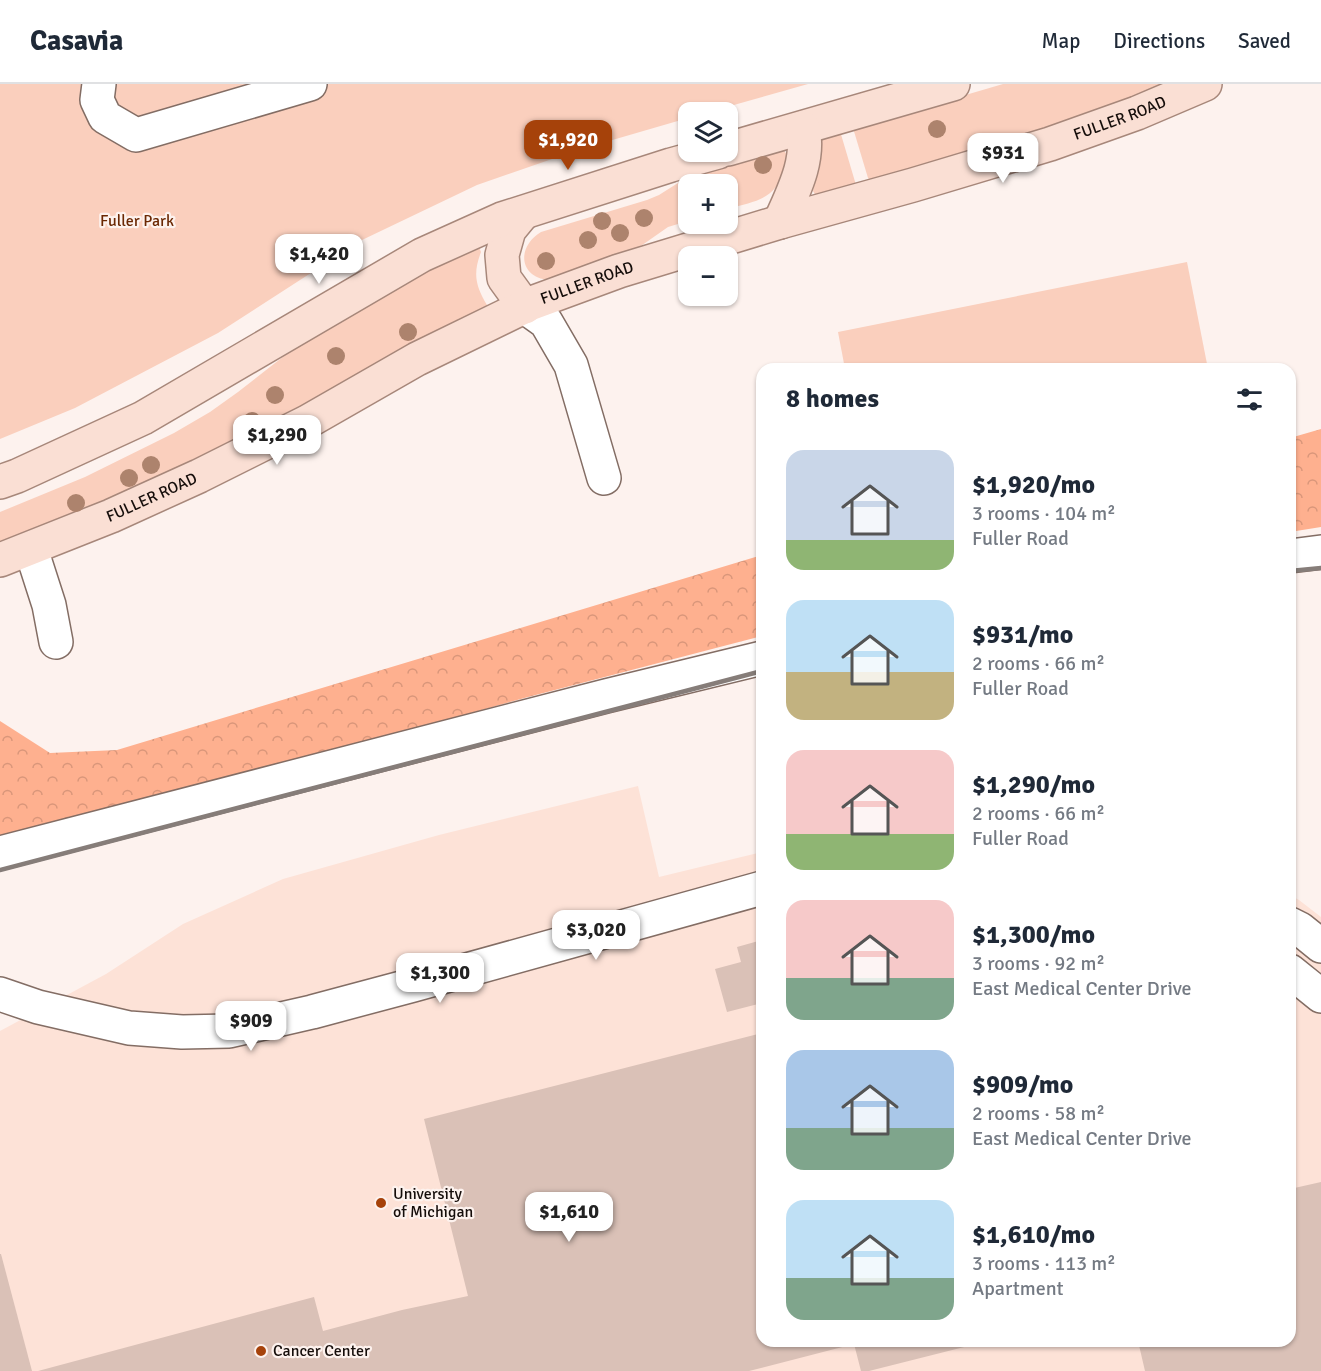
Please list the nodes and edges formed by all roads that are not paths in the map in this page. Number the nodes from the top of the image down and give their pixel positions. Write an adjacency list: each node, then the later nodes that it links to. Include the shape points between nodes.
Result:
1 (99, 84): 2 (street, via 97,100 105,117 136,135)
2 (310, 84)
3 (953, 84): 5 (main road)
4 (1205, 84): 9 (main road, FULLER ROAD, via 1137,114 1050,144)
5 (803, 128): 6 (main road); 9 (main road, via 803,164)
6 (738, 146)
7 (682, 162): 8 (main road)
8 (523, 213): 10 (main road, via 509,231 502,255 504,278); 12 (main road, via 422,255 143,418)
9 (780, 222): 10 (main road, FULLER ROAD, via 619,271)
10 (525, 307): 11 (street, via 546,322 571,365); 13 (main road, FULLER ROAD, via 417,359 307,422 199,476)
11 (604, 478)
12 (0, 482)
13 (31, 549): 16 (main road, FULLER ROAD); 17 (street)
14 (1321, 552): 15 (street)
15 (1296, 555)
16 (0, 560)
17 (56, 642)
18 (756, 659): 19 (street)
19 (0, 853)
20 (756, 890): 24 (street, via 413,985 229,1031 129,1028)
21 (1296, 927): 22 (street)
22 (1321, 946)
23 (1296, 976): 25 (street)
24 (0, 994)
25 (1321, 996)

